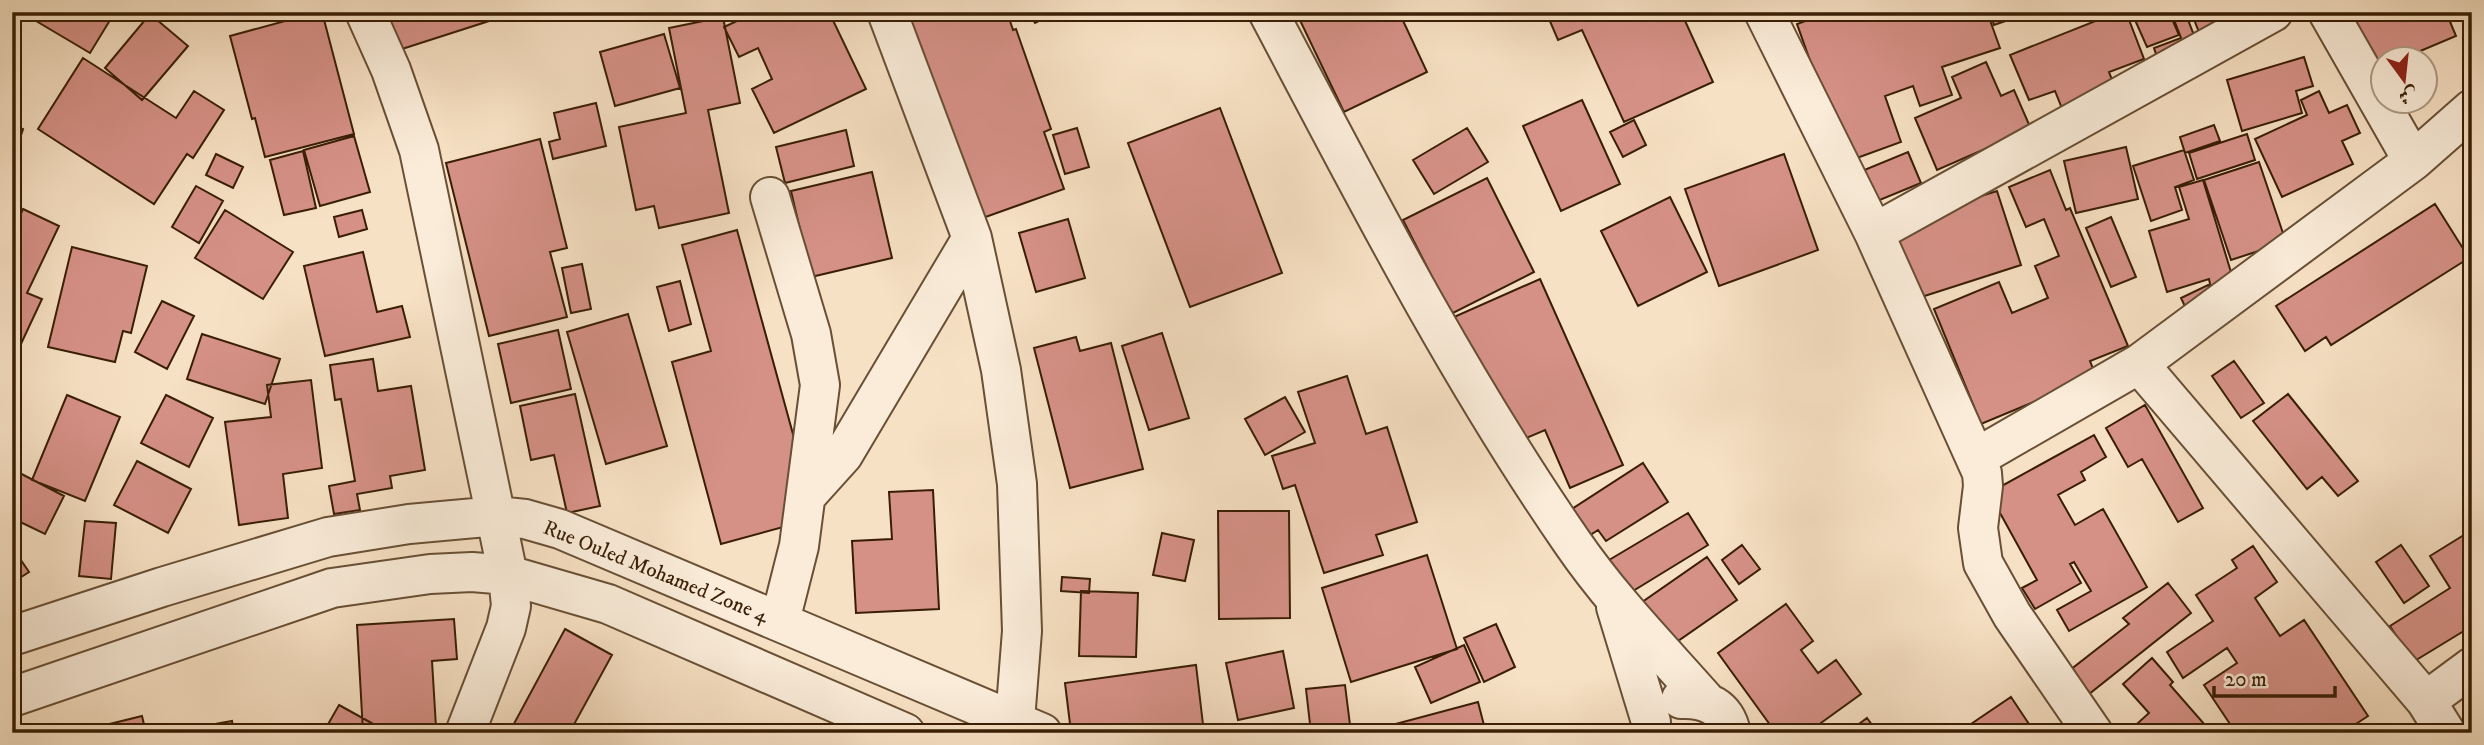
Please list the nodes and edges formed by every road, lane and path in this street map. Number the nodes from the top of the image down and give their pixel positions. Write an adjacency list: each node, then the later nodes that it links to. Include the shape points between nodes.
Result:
1 (365, 12): 15 (street, via 419,150)
2 (887, 12): 11 (street)
3 (1268, 12): 17 (street, via 1475,392 1573,543)
4 (1763, 12): 10 (street)
5 (2273, 12): 10 (street)
6 (2328, 12): 8 (street)
7 (2472, 109): 8 (street)
8 (2413, 161): 12 (street)
9 (770, 197): 14 (street, via 811,334 820,386)
10 (1874, 233): 13 (street)
11 (972, 237): 14 (street, via 844,455); 24 (street, via 1001,370 1017,484)
12 (2139, 364): 13 (street); 23 (street)
13 (1976, 458): 29 (street, via 1983,486 1978,528 1983,563 2012,615)
14 (806, 496): 18 (street)
15 (497, 516): 16 (street); 18 (street, Rue Ouled Mohamed Zone 4, via 560,529); 19 (street, Rue Ouled Mohamed Zone 4, via 409,523 328,537)
16 (508, 575): 21 (street, via 430,574 332,588); 27 (street, via 511,606 506,628); 28 (street, via 608,604)
17 (1612, 594): 22 (street); 25 (street)
18 (780, 621): 24 (street, Rue Ouled Mohamed Zone 4)
19 (12, 636)
20 (2472, 667): 23 (street)
21 (12, 696)
22 (1705, 701): 25 (street, via 1680,699 1668,704); 26 (street, via 1717,707)
23 (2426, 701): 30 (street)
24 (1029, 726)
25 (1650, 727)
26 (1732, 731)
27 (466, 733)
28 (905, 733)
29 (2092, 733)
30 (2446, 733)

